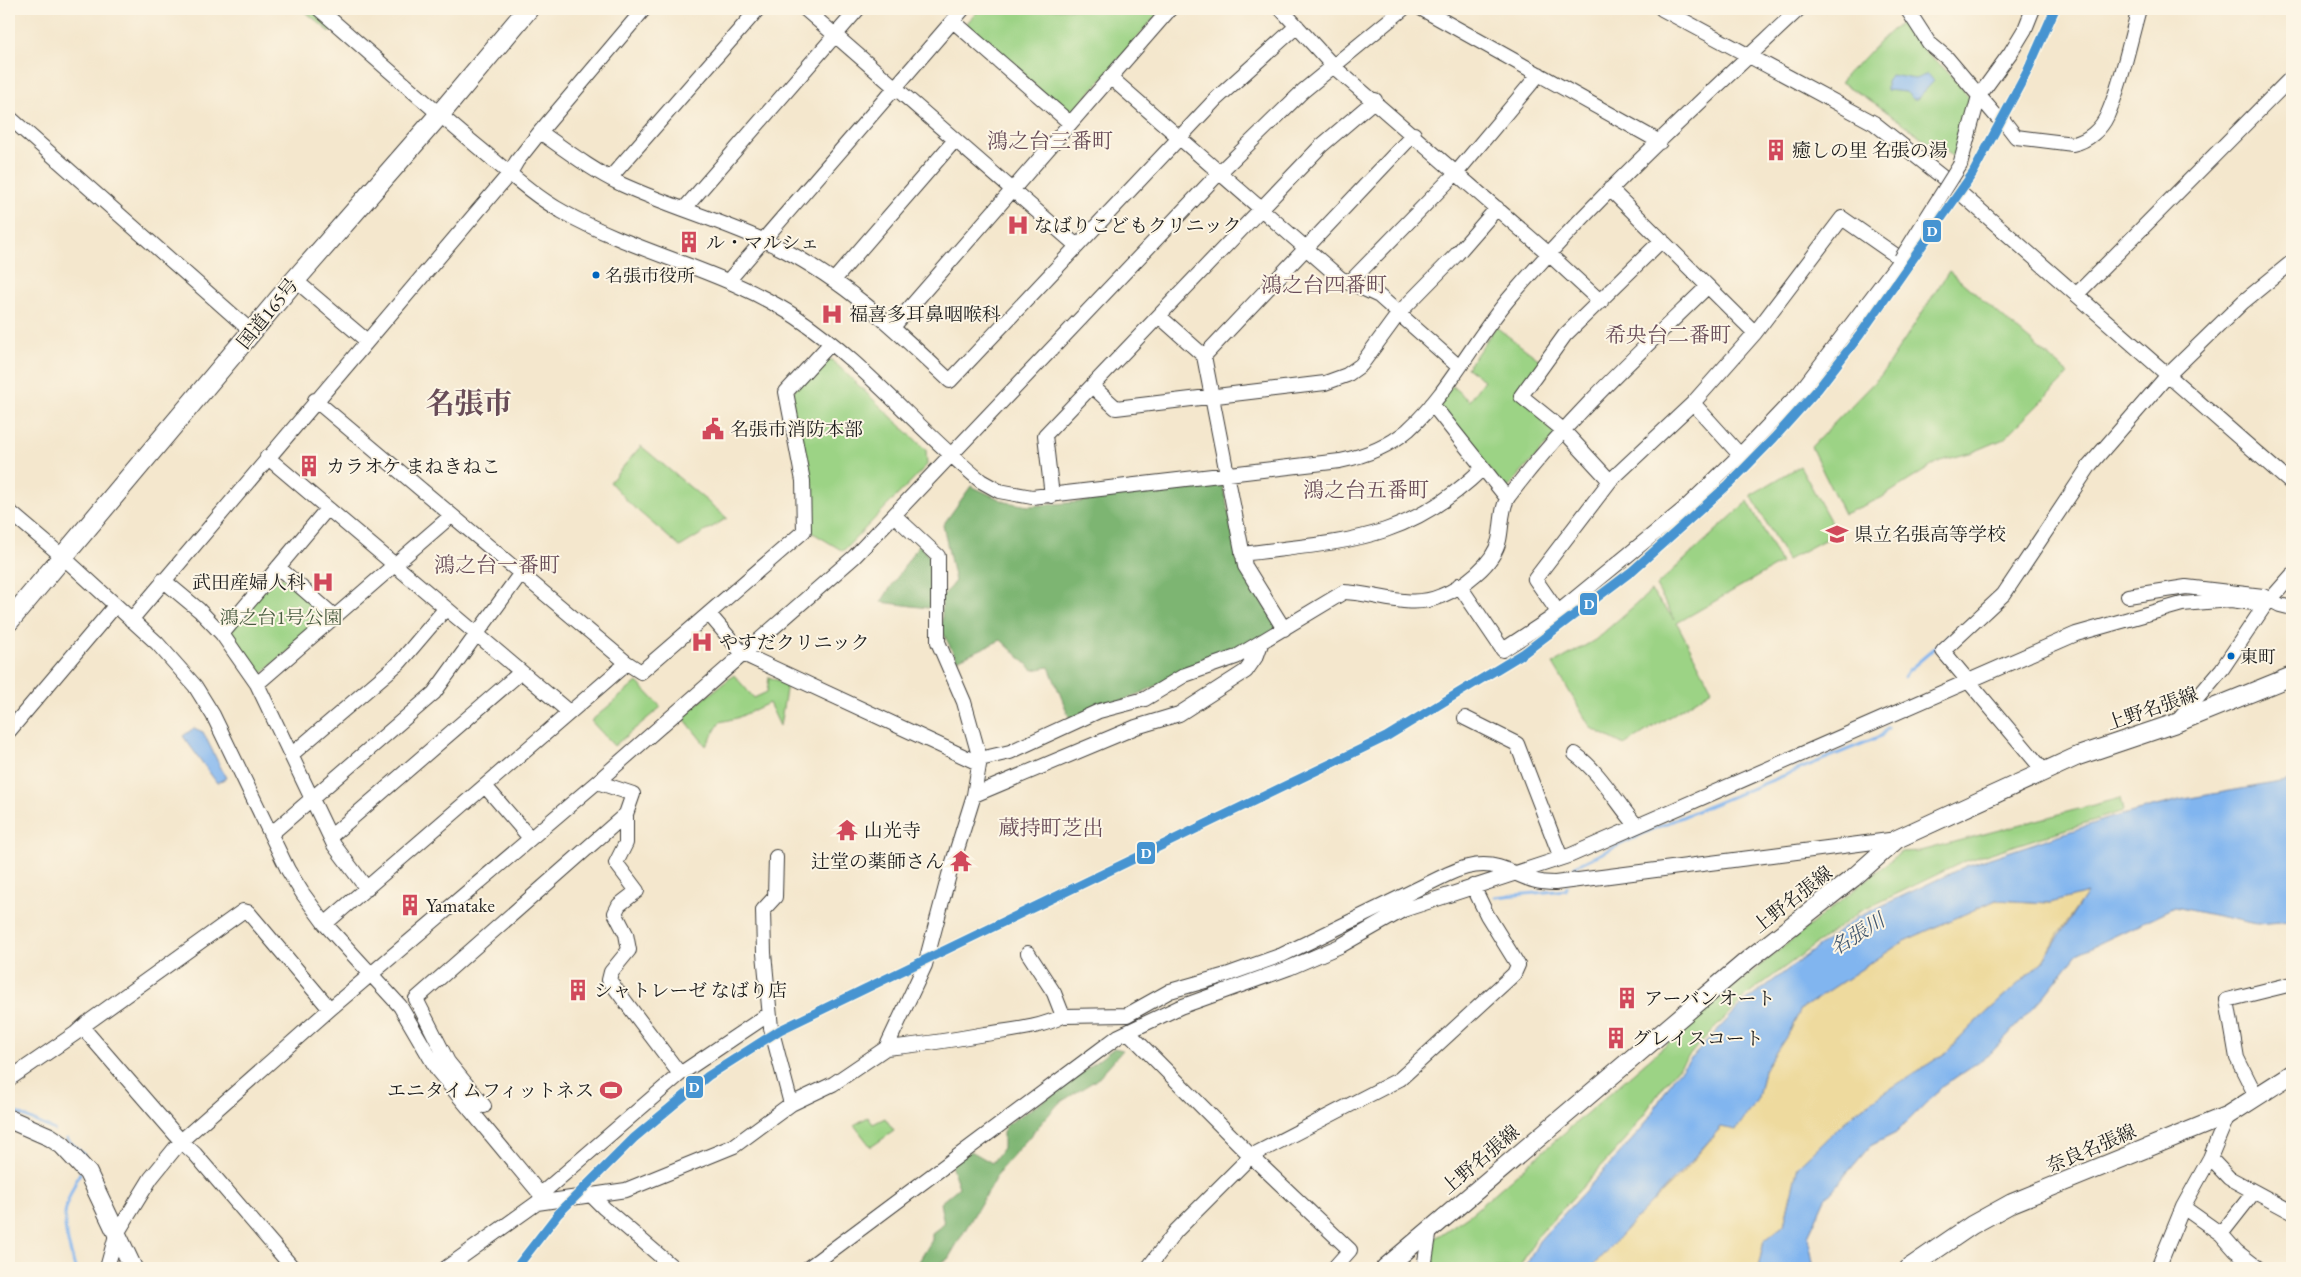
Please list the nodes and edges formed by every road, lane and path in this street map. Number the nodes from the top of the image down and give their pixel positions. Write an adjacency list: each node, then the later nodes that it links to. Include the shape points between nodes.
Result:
1 (319, 9): 28 (street)
2 (528, 9): 28 (highway, 国道165号)
3 (644, 9): 31 (street)
4 (758, 9): 39 (street)
5 (805, 9): 19 (street)
6 (858, 9): 19 (street)
7 (964, 9): 17 (street)
8 (1170, 9): 23 (street)
9 (1281, 9): 18 (street)
10 (1403, 9): 21 (street)
11 (1422, 9): 22 (street)
12 (1662, 9): 20 (street)
13 (1799, 9): 20 (street)
14 (1907, 9): 26 (street, via 1929,43 1947,58)
15 (2034, 9): 26 (street, via 2011,52)
16 (2139, 9): 26 (street, via 2107,116 2082,142 2064,144 2016,137)
17 (953, 21): 25 (street); 30 (street)
18 (1296, 26): 21 (street); 33 (street, via 1216,99)
19 (835, 35): 25 (street); 44 (street)
20 (1749, 55): 35 (street); 57 (street, via 1874,123 1941,176)
21 (1334, 66): 27 (street); 36 (street, via 1303,91)
22 (1539, 74): 35 (street); 37 (street)
23 (1110, 76): 30 (street); 33 (street)
24 (2292, 77): 57 (street)
25 (896, 88): 34 (street); 45 (street)
26 (1979, 96): 50 (street, bridge, via 1960,165)
27 (1375, 100): 32 (street); 42 (street, via 1321,146)
28 (440, 114): 38 (street); 52 (highway, 国道165号)
29 (9, 117): 62 (street)
30 (1070, 123): 40 (street)
31 (540, 132): 38 (street); 39 (street)
32 (1414, 134): 37 (street); 48 (street)
33 (1181, 138): 36 (street); 47 (street)
34 (955, 140): 40 (street); 53 (street)
35 (1660, 142): 41 (street)
36 (1220, 172): 42 (street); 76 (street)
37 (1457, 172): 43 (street); 55 (street)
38 (510, 173): 54 (street, via 560,211 592,227 642,250); 64 (street)
39 (610, 178): 44 (street)
40 (1012, 189): 47 (street); 61 (street)
41 (1610, 189): 46 (street); 49 (street)
42 (1260, 208): 48 (street); 60 (street)
43 (1497, 208): 49 (street); 59 (street)
44 (684, 209): 45 (street)
45 (763, 240): 53 (street); 54 (street)
46 (1662, 240): 56 (street); 58 (street)
47 (1077, 246): 61 (street, via 950,382)
48 (1306, 248): 55 (street); 66 (street)
49 (1550, 254): 58 (street); 67 (street, via 1498,313)
50 (1901, 259): 63 (street, via 1842,218); 75 (street, via 1800,392)
51 (2292, 262): 68 (street, via 2243,302)
52 (295, 280): 62 (highway, 国道165号); 64 (street)
53 (834, 280): 61 (street)
54 (728, 281): 65 (street, via 794,316)
55 (1349, 283): 59 (street, via 1379,296)
56 (1707, 287): 63 (street); 74 (street)
57 (2077, 294): 68 (street)
58 (1601, 302): 74 (street, via 1565,335 1521,396)
59 (1398, 314): 67 (street); 70 (street, via 1367,358 1340,379)
60 (1159, 316): 66 (street); 69 (street)
61 (893, 327)
62 (252, 332): 89 (highway, 国道165号)
63 (1755, 333): 73 (street)
64 (367, 341): 71 (street)
65 (831, 343): 76 (street); 102 (street, via 786,392 803,481 804,531)
66 (1204, 356): 70 (street)
67 (1458, 366): 72 (street)
68 (2168, 375): 81 (street); 114 (street, via 2090,464 2004,594 1943,651)
69 (1092, 386): 70 (street, via 1116,408); 82 (street, via 1045,435)
70 (1211, 396): 79 (street)
71 (316, 400): 77 (street); 86 (street)
72 (1432, 404): 78 (street); 79 (street, via 1401,436 1368,453 1340,462)
73 (1693, 404): 75 (street); 80 (street)
74 (1563, 430): 80 (street); 83 (street)
75 (1740, 455): 101 (street, via 1684,509)
76 (952, 456): 82 (street, via 981,482 999,491 1020,497); 87 (street)
77 (267, 457): 84 (street); 94 (street)
78 (1483, 468): 83 (street); 88 (street, via 1436,508 1389,530 1348,541)
79 (1225, 474): 82 (street); 88 (street)
80 (1610, 481): 101 (street, via 1535,579)
81 (2292, 484)
82 (1052, 496)
83 (1507, 498): 95 (street, via 1495,552)
84 (327, 509): 90 (street); 91 (street)
85 (9, 511): 89 (street)
86 (451, 516): 90 (street); 92 (street)
87 (895, 516): 110 (street, via 854,557); 122 (street, via 938,556 938,642 964,702)
88 (1242, 554): 106 (street, via 1244,566)
89 (62, 556): 98 (street); 105 (highway, 国道165号)
90 (395, 565): 99 (street); 103 (street)
91 (278, 567): 103 (street); 107 (street)
92 (521, 573): 108 (street); 111 (street)
93 (2292, 575): 97 (street)
94 (163, 580): 104 (street); 107 (street)
95 (1460, 585): 101 (street, via 1504,650); 106 (street, via 1432,599 1405,601 1388,600 1362,592 1344,592)
96 (2128, 596): 97 (street, via 2186,587 2263,596)
97 (2267, 604): 100 (street); 114 (street, via 2231,600 2172,606 2076,634); 118 (street, via 2222,668)
98 (115, 606): 104 (street); 119 (street)
99 (446, 608): 108 (street); 121 (street, via 400,662)
100 (2292, 608)
101 (1558, 612)
102 (708, 614): 110 (street); 111 (street, via 641,672)
103 (334, 616): 115 (street)
104 (131, 620): 130 (street, via 171,658 204,700)
105 (9, 621)
106 (1284, 628): 109 (street)
107 (222, 634): 115 (street)
108 (476, 634): 112 (street); 127 (street, via 434,693)
109 (1262, 641): 122 (street, via 1236,657 1185,674 1145,699 1099,711 1010,752); 126 (street, via 1246,671 1179,714 1136,727)
110 (743, 654): 122 (street); 124 (street)
111 (627, 663): 116 (street)
112 (521, 672): 116 (street); 131 (street)
113 (2292, 676): 118 (main road, 上野名張線)
114 (1968, 681): 123 (street); 129 (street)
115 (257, 684): 121 (street)
116 (569, 712): 125 (street)
117 (1465, 718): 135 (street, via 1517,744)
118 (2176, 723): 123 (main road, 上野名張線)
119 (9, 731)
120 (1575, 754): 129 (street, via 1590,764)
121 (291, 755): 127 (street)
122 (979, 761): 126 (street)
123 (2043, 770): 133 (main road, 上野名張線)
124 (597, 782): 128 (street, via 633,794); 132 (street)
125 (485, 786): 132 (street); 138 (street)
126 (974, 795): 148 (street, via 925,965)
127 (312, 799): 130 (street); 131 (street)
128 (626, 814): 149 (street, via 626,843 616,863 636,892 619,905 615,913 626,934 629,950 611,972 609,980); 154 (street, via 416,998 448,1062)
129 (1636, 825): 135 (street)
130 (271, 834): 139 (street, via 288,870)
131 (330, 837): 138 (street)
132 (530, 838): 141 (street)
133 (1897, 839): 136 (street, via 1568,882 1539,883); 165 (main road, 上野名張線, via 1853,878 1748,960)
134 (776, 857): 144 (street, via 775,897 763,910)
135 (1561, 858): 136 (street)
136 (1515, 874): 137 (street); 145 (street, via 1497,866 1461,868 1282,955 1170,991 1127,1015)
137 (1473, 886): 147 (street, via 1403,910 1340,946 1180,1007); 158 (street, via 1518,970 1400,1079)
138 (367, 889): 139 (street)
139 (325, 924): 141 (street)
140 (1028, 953): 145 (street, via 1054,993)
141 (372, 974): 143 (street); 162 (street, via 400,1006 438,1071)
142 (2292, 984): 152 (street, via 2227,1000 2237,1058)
143 (330, 1009): 146 (street, via 244,911); 157 (street)
144 (769, 1014): 149 (street); 153 (street)
145 (1063, 1016): 148 (street, via 1011,1030)
146 (83, 1028): 151 (street); 157 (street)
147 (1129, 1033): 158 (street); 174 (street, via 1119,1036)
148 (886, 1048): 153 (street, via 833,1084)
149 (680, 1074): 162 (street, via 623,1121)
150 (2292, 1074): 152 (main road, 奈良名張線)
151 (9, 1079)
152 (2256, 1096): 155 (main road, 奈良名張線)
153 (791, 1104): 161 (street, via 734,1146 626,1190)
154 (484, 1106)
155 (2228, 1115): 159 (street); 168 (main road, 奈良名張線, via 2012,1204 1972,1225)
156 (9, 1119): 167 (main road, via 50,1137 76,1159 88,1173)
157 (181, 1141): 167 (street, via 152,1178); 171 (street)
158 (1251, 1156): 175 (street, via 1176,1231); 176 (street, via 1350,1250)
159 (2210, 1158): 160 (street, via 2229,1178); 163 (street)
160 (2254, 1192): 164 (street); 166 (street)
161 (592, 1196): 162 (street); 173 (street)
162 (544, 1198): 172 (street)
163 (2183, 1207): 166 (street); 179 (street)
164 (2292, 1212)
165 (1430, 1229): 177 (main road, 上野名張線); 178 (street)
166 (2221, 1234): 180 (street)
167 (116, 1235): 169 (street); 170 (main road)
168 (1919, 1265)
169 (107, 1268)
170 (133, 1268)
171 (293, 1268)
172 (446, 1268)
173 (674, 1268)
174 (808, 1268)
175 (1148, 1268)
176 (1334, 1268)
177 (1385, 1268)
178 (1424, 1268)
179 (2158, 1268)
180 (2258, 1268)

